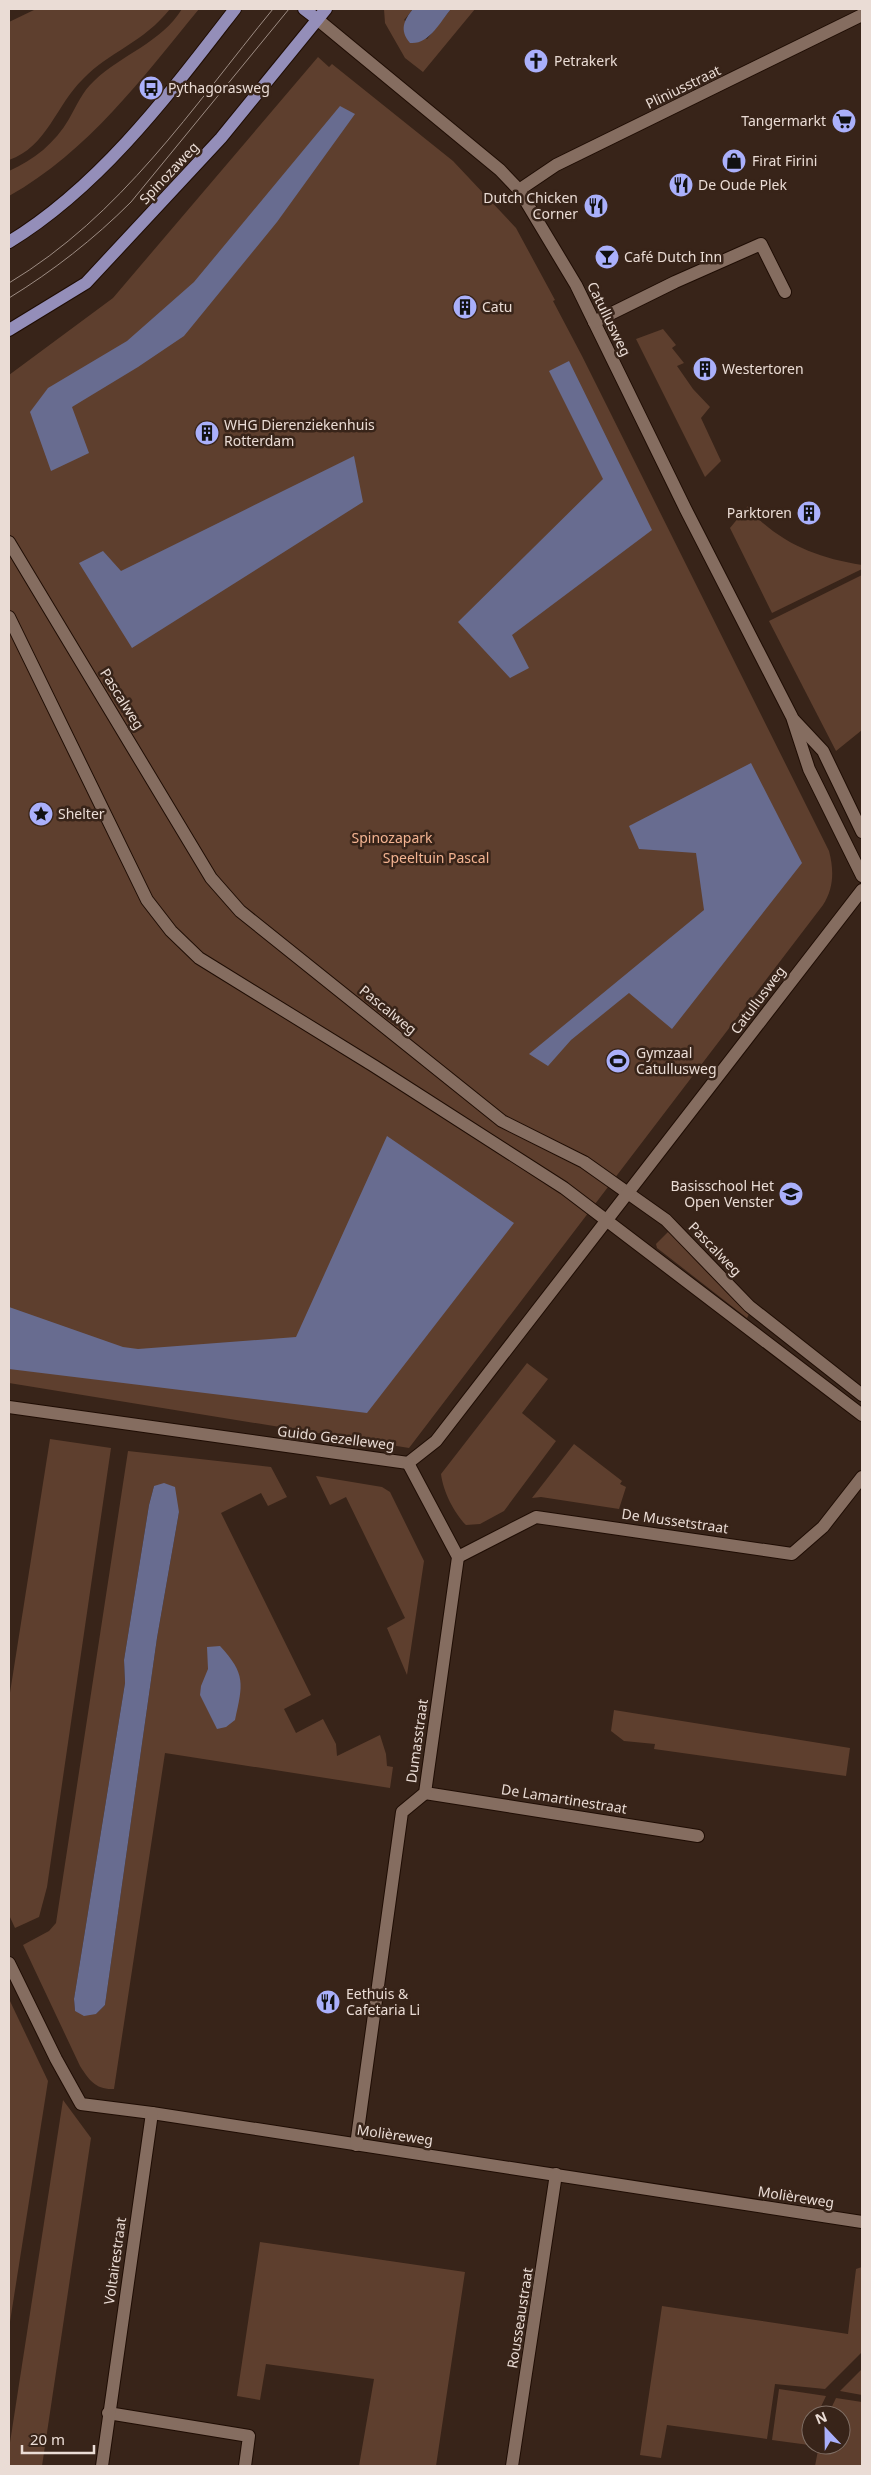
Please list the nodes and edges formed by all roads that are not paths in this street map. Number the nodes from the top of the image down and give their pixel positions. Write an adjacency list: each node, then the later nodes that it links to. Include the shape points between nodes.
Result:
1 (235, 9): 7 (main road, via 104,166 36,225)
2 (304, 9): 5 (main road, Catullusweg)
3 (326, 9): 5 (main road, Spinozaweg)
4 (862, 15): 6 (street, Pliniusstraat, via 556,165)
5 (318, 19): 6 (street, Catullusweg, via 500,170); 10 (main road, Spinozaweg, via 221,138 86,283)
6 (519, 190): 9 (street, Catullusweg, via 576,285)
7 (9, 242)
8 (784, 292): 9 (street, via 761,244)
9 (594, 322): 13 (street, Catullusweg)
10 (9, 330)
11 (9, 542): 17 (street, Pascalweg, via 211,878 240,911 502,1121 584,1162)
12 (9, 617): 18 (street, via 147,900 171,931 199,958 556,1182)
13 (792, 717): 14 (street, Catullusweg, via 823,751); 15 (street, Catullusweg, via 809,769)
14 (862, 832)
15 (862, 876)
16 (862, 890): 17 (street, Catullusweg)
17 (630, 1192): 18 (street, Guido Gezelleweg); 19 (street, Pascalweg, via 666,1220 749,1306)
18 (607, 1220): 21 (street); 22 (street, Guido Gezelleweg, via 436,1440)
19 (862, 1395)
20 (9, 1407): 22 (street, Guido Gezelleweg)
21 (862, 1414)
22 (408, 1463): 24 (street)
23 (862, 1477): 24 (street, De Mussetstraat, via 823,1527 792,1554 536,1517)
24 (458, 1557): 25 (street, Dumasstraat)
25 (425, 1793): 26 (street, De Lamartinestraat); 29 (street, Dumasstraat, via 402,1812)
26 (698, 1836)
27 (9, 1963): 28 (street, Molièreweg, via 81,2104)
28 (152, 2113): 29 (street, Molièreweg); 32 (street, Voltairestraat)
29 (356, 2144): 30 (street, Molièreweg)
30 (556, 2174): 31 (street, Molièreweg); 35 (street, Rousseaustraat)
31 (862, 2222)
32 (108, 2413): 33 (street, Voltairestraat); 34 (street, via 249,2436)
33 (102, 2466)
34 (245, 2466)
35 (512, 2466)

